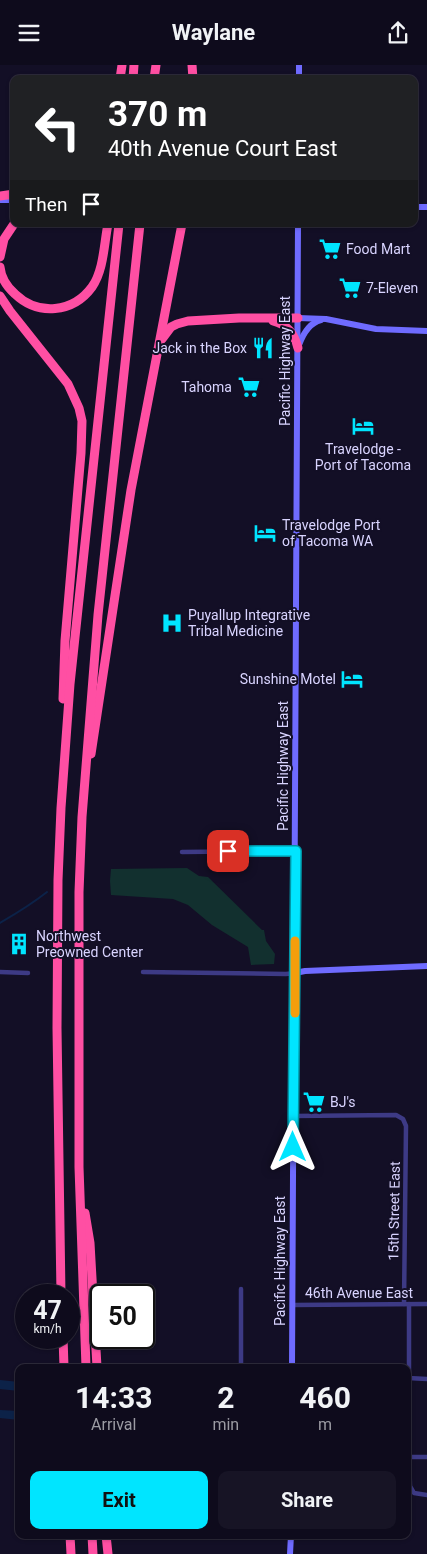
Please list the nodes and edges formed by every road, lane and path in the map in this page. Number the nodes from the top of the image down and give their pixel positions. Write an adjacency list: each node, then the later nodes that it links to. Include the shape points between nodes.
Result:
1 (12, 227): 7 (highway, via 4,239)
2 (107, 227): 8 (highway, via 93,285 70,305 54,309 29,305 9,288)
3 (119, 227): 16 (highway)
4 (140, 227): 17 (highway, via 97,625)
5 (181, 227): 15 (highway)
6 (298, 227): 11 (main road, Pacific Highway East)
7 (0, 257)
8 (0, 267)
9 (0, 296): 16 (highway, via 68,384 82,421 65,641 63,702)
10 (260, 318): 11 (highway); 14 (highway, via 292,331); 15 (highway, via 176,324 167,330)
11 (298, 318): 12 (main road); 14 (main road, Pacific Highway East)
12 (326, 319): 13 (main road, via 368,328); 14 (main road, via 308,327)
13 (427, 331)
14 (298, 349): 18 (main road, Pacific Highway East)
15 (157, 351): 17 (highway, via 131,490 99,695)
16 (66, 734): 27 (highway, via 58,915)
17 (82, 831): 26 (highway)
18 (296, 851): 19 (street); 24 (main road, Pacific Highway East)
19 (182, 852)
20 (427, 966): 24 (main road)
21 (0, 972): 23 (street)
22 (143, 972): 24 (street)
23 (28, 973)
24 (295, 973): 25 (main road, Pacific Highway East)
25 (293, 1116): 29 (street, 15th Street East, via 396,1115 402,1119 406,1126); 32 (main road, Pacific Highway East)
26 (78, 1167): 35 (highway); 36 (highway, via 90,1243)
27 (61, 1284)
28 (241, 1289): 37 (street)
29 (404, 1304): 30 (street, 46th Avenue East); 32 (street, 46th Avenue East)
30 (410, 1304): 31 (street, 46th Avenue East); 39 (street)
31 (427, 1304)
32 (292, 1305): 38 (main road, Pacific Highway East)
33 (63, 1349): 34 (highway)
34 (64, 1364)
35 (86, 1364)
36 (97, 1364)
37 (241, 1364)
38 (292, 1364)
39 (408, 1364)
40 (411, 1379): 41 (street)
41 (427, 1379)
42 (411, 1457): 43 (street)
43 (427, 1457)
44 (411, 1488): 45 (street, via 417,1494)
45 (427, 1495)
46 (70, 1539): 50 (highway)
47 (92, 1539): 51 (highway)
48 (105, 1539): 52 (highway)
49 (291, 1539): 53 (main road)
50 (71, 1554)
51 (93, 1554)
52 (107, 1554)
53 (290, 1554)

